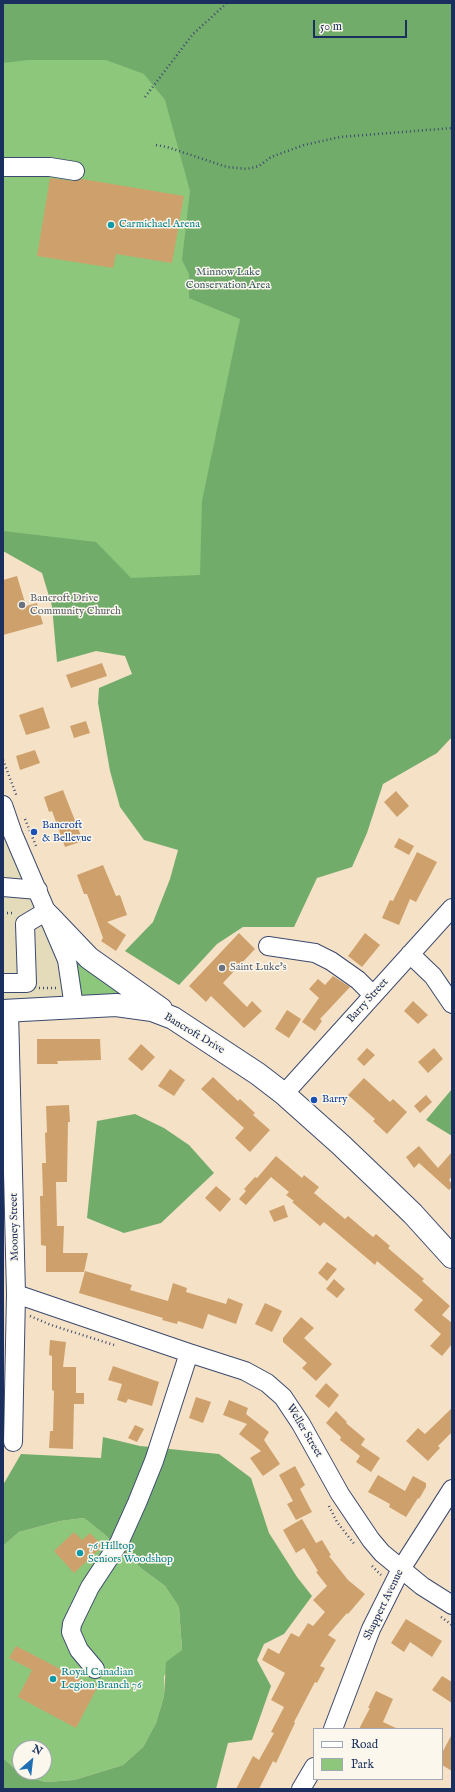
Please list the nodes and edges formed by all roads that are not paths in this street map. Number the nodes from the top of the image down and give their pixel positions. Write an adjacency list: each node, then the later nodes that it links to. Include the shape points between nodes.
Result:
1 (3, 167): 2 (street, via 50,167)
2 (75, 171)
3 (11, 804): 5 (street, via 13,834)
4 (3, 887): 5 (street)
5 (38, 890): 7 (street)
6 (452, 908): 9 (street, Barry Street)
7 (48, 914): 10 (street, via 25,924 27,983); 13 (street, via 67,960); 15 (main road, via 89,958)
8 (268, 946): 11 (street, via 315,953 358,980)
9 (410, 954): 11 (street, Barry Street); 12 (street, via 433,976)
10 (3, 983)
11 (373, 995): 16 (street, Barry Street)
12 (452, 1004)
13 (74, 1007): 14 (main road, Bancroft Drive); 15 (main road, Bancroft Drive, via 116,1005 152,1010)
14 (6, 1011): 18 (street, Mooney Street)
15 (173, 1018): 16 (main road, Bancroft Drive)
16 (284, 1094): 17 (main road, Bancroft Drive, via 413,1214)
17 (452, 1257)
18 (16, 1294): 19 (street, Weller Street); 20 (street, Mooney Street)
19 (189, 1354): 22 (street, Weller Street, via 258,1376 283,1397 356,1519 382,1553); 24 (street, via 154,1461 137,1503 119,1543 90,1587 72,1624 71,1632 76,1644)
20 (13, 1442)
21 (452, 1489): 22 (street, Shappert Avenue)
22 (401, 1569): 23 (street, Weller Street, via 422,1586); 25 (street, Shappert Avenue, via 371,1629)
23 (445, 1611)
24 (95, 1669)
25 (333, 1728)
26 (313, 1769): 27 (street)
27 (301, 1789)

